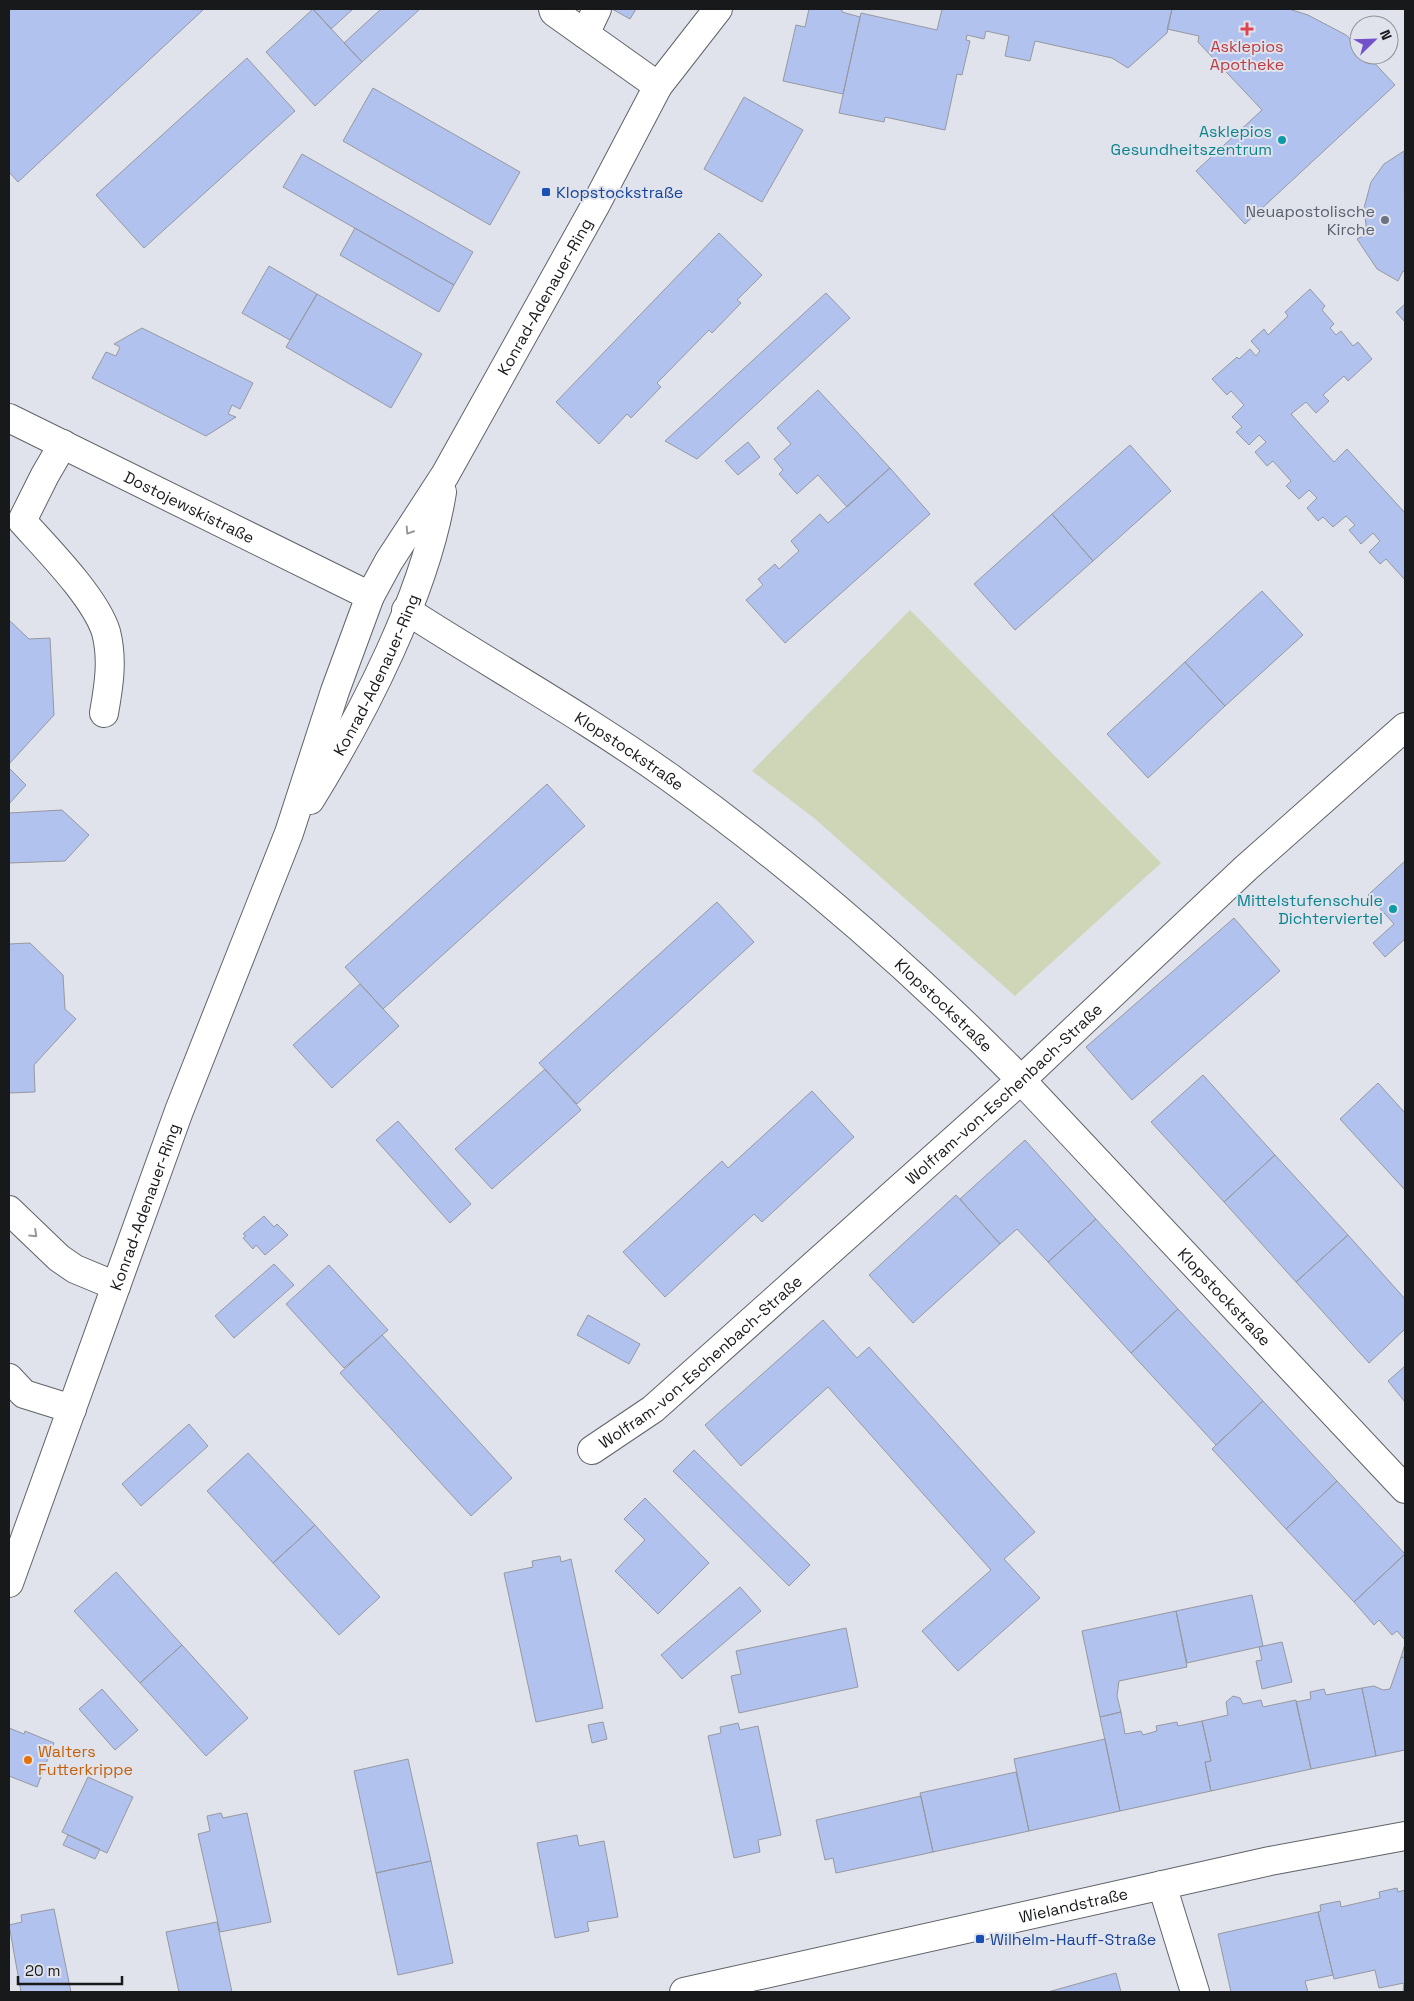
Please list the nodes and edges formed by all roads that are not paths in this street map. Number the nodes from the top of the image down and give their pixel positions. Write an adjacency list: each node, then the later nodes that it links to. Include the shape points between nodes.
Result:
1 (553, 9): 5 (street)
2 (597, 9): 5 (street)
3 (697, 9): 6 (street, Konrad-Adenauer-Ring)
4 (718, 9): 6 (street, Konrad-Adenauer-Ring)
5 (585, 34): 6 (street)
6 (665, 76): 9 (street, Konrad-Adenauer-Ring)
7 (9, 418): 8 (street, Dostojewskistraße)
8 (63, 444): 10 (street, Dostojewskistraße); 12 (street, via 22,521 90,602 105,631 110,682)
9 (445, 475): 10 (street, Konrad-Adenauer-Ring, one-way to 10); 11 (street, Konrad-Adenauer-Ring, via 431,538)
10 (370, 596): 14 (street, Konrad-Adenauer-Ring)
11 (406, 610): 14 (street, Konrad-Adenauer-Ring, via 360,710 330,767); 15 (street, Klopstockstraße, via 625,747 765,848 897,960)
12 (104, 712)
13 (1405, 727): 15 (street, Wolfram-von-Eschenbach-Straße, via 1246,868)
14 (289, 833): 17 (street, Konrad-Adenauer-Ring, via 179,1111)
15 (1021, 1080): 20 (street, Wolfram-von-Eschenbach-Straße, via 653,1409); 21 (street, Klopstockstraße)
16 (9, 1210): 17 (street, one-way to 17, via 59,1258 75,1269)
17 (116, 1286): 19 (street, Konrad-Adenauer-Ring)
18 (9, 1378): 19 (street, via 24,1394)
19 (72, 1409): 22 (street, Konrad-Adenauer-Ring)
20 (592, 1450)
21 (1405, 1489)
22 (9, 1583)
23 (1405, 1836): 24 (street, Wielandstraße)
24 (1162, 1885): 25 (street, Wielandstraße); 27 (street)
25 (748, 1985): 26 (street, Wielandstraße)
26 (684, 1992)
27 (1195, 1992)

